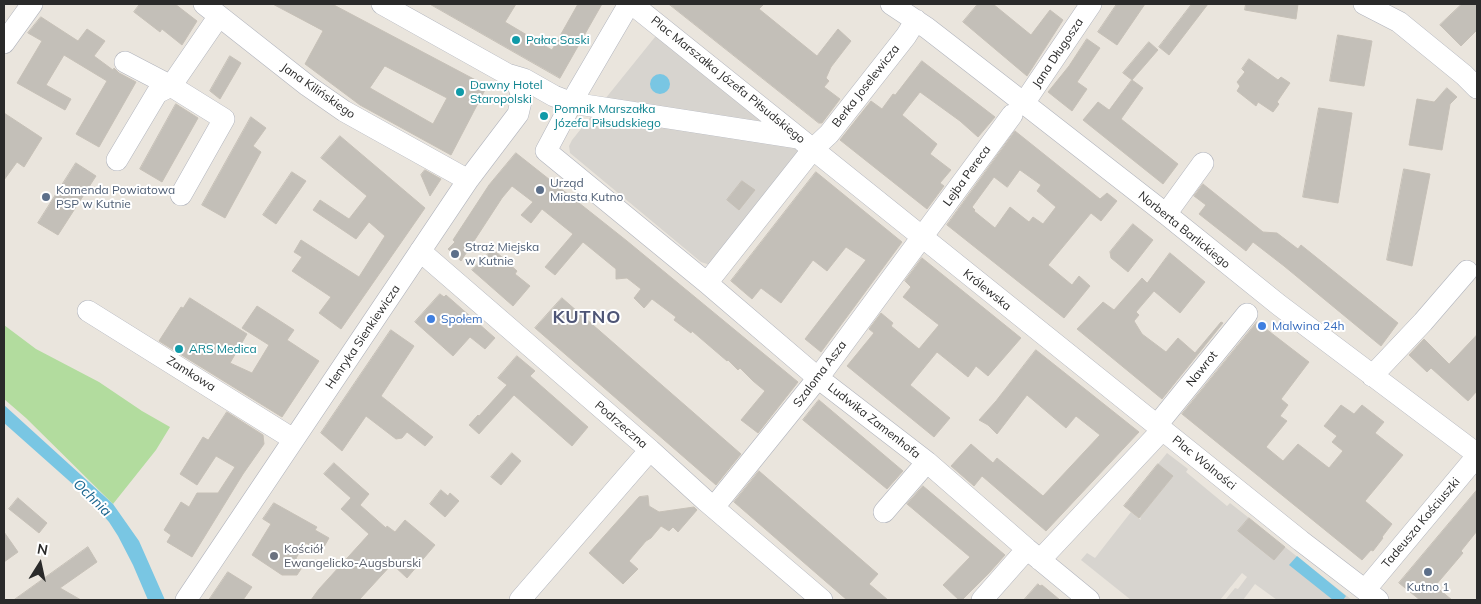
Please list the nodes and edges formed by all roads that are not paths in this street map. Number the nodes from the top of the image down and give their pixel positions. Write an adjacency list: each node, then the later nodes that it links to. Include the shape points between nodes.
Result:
1 (32, 4): 9 (street)
2 (382, 4): 11 (street)
3 (630, 4): 14 (street, Plac Marszałka Józefa Piłsudskiego); 16 (street, Plac Marszałka Józefa Piłsudskiego)
4 (891, 4): 8 (street, Norberta Barlickiego)
5 (1091, 4): 15 (street, Jana Długosza)
6 (1364, 4): 13 (street, via 1399,22)
7 (211, 10): 12 (street); 19 (street, Jana Kilińskiego, via 344,111)
8 (916, 20): 15 (street, Norberta Barlickiego); 16 (street, Berka Joselewicza, via 829,134)
9 (4, 43)
10 (125, 62): 12 (street)
11 (507, 74): 14 (street); 19 (street, Henryka Sienkiewicza, via 518,84 522,98 518,114)
12 (171, 86): 17 (street, via 157,93); 20 (street, via 224,119)
13 (1477, 88)
14 (572, 103): 16 (street); 25 (street, Plac Marszałka Józefa Piłsudskiego, via 546,151)
15 (1018, 109): 21 (street, Norberta Barlickiego); 22 (street, Lejba Pereca)
16 (806, 144): 22 (street, Królewska); 25 (street, Plac Marszałka Józefa Piłsudskiego)
17 (118, 160)
18 (1203, 163): 21 (street)
19 (468, 180): 23 (street, Henryka Sienkiewicza)
20 (181, 195)
21 (1166, 214): 28 (street, Norberta Barlickiego, via 1247,281)
22 (922, 238): 29 (street, Szaloma Asza); 30 (street, Królewska)
23 (420, 251): 31 (street, Henryka Sienkiewicza); 32 (street, Podrzeczna)
24 (1467, 271): 28 (street)
25 (707, 283): 29 (street, Ludwika Zamenhofa)
26 (88, 311): 31 (street, Zamkowa)
27 (1247, 314): 30 (street, Nawrot)
28 (1372, 376): 33 (street, Norberta Barlickiego)
29 (818, 378): 34 (street, Ludwika Zamenhofa); 35 (street, Szaloma Asza)
30 (1159, 427): 37 (street, Plac Wolności); 38 (street, Plac Wolności)
31 (293, 439): 39 (street, Henryka Sienkiewicza)
32 (650, 450): 35 (street, Podrzeczna); 40 (street)
33 (1477, 455): 38 (street, Tadeusza Kościuszki)
34 (927, 462): 36 (street); 37 (street, Ludwika Zamenhofa)
35 (714, 508): 41 (street, Podrzeczna)
36 (884, 512)
37 (1034, 554): 42 (street, Plac Wolności); 43 (street)
38 (1371, 595)
39 (186, 600)
40 (520, 600)
41 (822, 600)
42 (982, 600)
43 (1089, 600)

